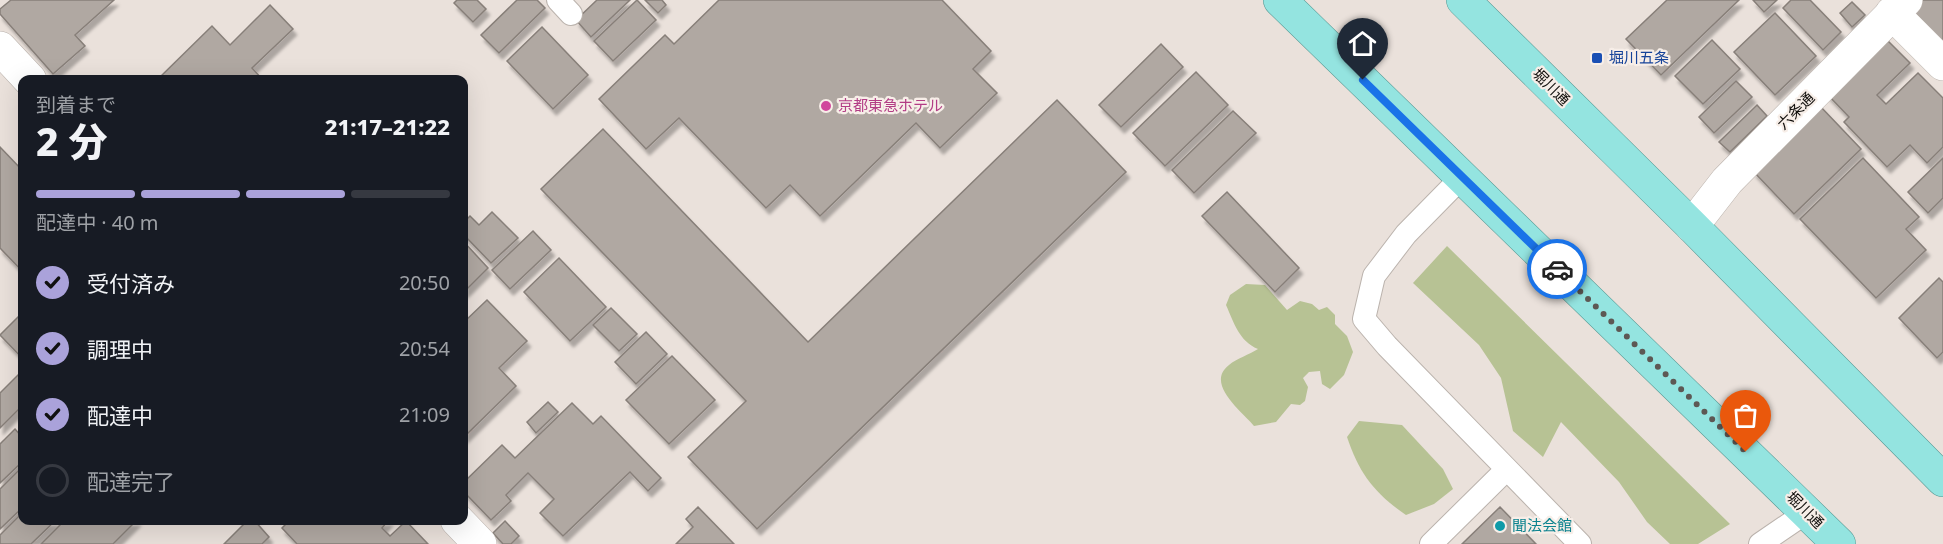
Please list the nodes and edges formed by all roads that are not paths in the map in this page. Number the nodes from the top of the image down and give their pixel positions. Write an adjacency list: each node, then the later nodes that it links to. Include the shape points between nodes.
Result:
1 (1280, 0): 7 (highway, 堀川通)
2 (1463, 0): 8 (highway, 堀川通)
3 (1899, 7): 5 (street); 8 (street, 六条通, via 1727,181)
4 (0, 48): 6 (street)
5 (1943, 64)
6 (25, 75)
7 (1462, 177): 9 (lane, via 1406,234 1374,276 1364,319); 11 (highway, 堀川通)
8 (1692, 226): 10 (highway, 堀川通)
9 (1506, 470): 14 (lane); 15 (lane)
10 (1943, 480)
11 (1807, 512): 16 (lane); 17 (highway, 堀川通)
12 (463, 525): 13 (street)
13 (480, 544)
14 (1431, 544)
15 (1580, 544)
16 (1760, 544)
17 (1839, 544)

